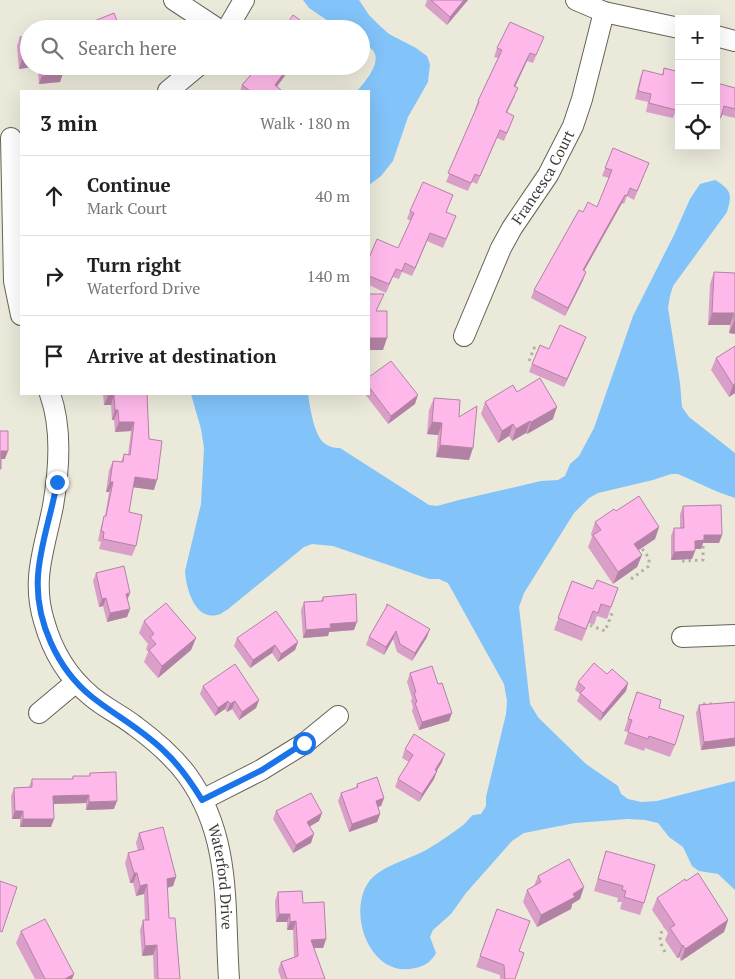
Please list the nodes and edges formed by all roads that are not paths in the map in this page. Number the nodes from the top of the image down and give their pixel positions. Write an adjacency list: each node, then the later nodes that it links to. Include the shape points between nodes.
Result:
1 (174, 0): 5 (street)
2 (244, 0): 6 (street)
3 (576, 0): 4 (street)
4 (604, 12): 7 (street); 14 (street, Francesca Court, via 572,126 548,175 501,248)
5 (204, 20)
6 (232, 20)
7 (675, 27)
8 (720, 37): 9 (street)
9 (735, 41)
10 (187, 75): 11 (street)
11 (169, 90)
12 (11, 138): 13 (street, via 14,281)
13 (20, 310)
14 (464, 336)
15 (50, 395): 18 (street, Waterford Drive, via 58,455 53,507 41,554 38,599 50,639 62,664)
16 (735, 635): 17 (street)
17 (682, 637)
18 (76, 682): 19 (street); 21 (street, Waterford Drive, via 165,751 187,775)
19 (39, 713)
20 (338, 716): 21 (street, via 262,770)
21 (202, 800): 22 (street, Waterford Drive, via 213,825 226,890)
22 (229, 979)

